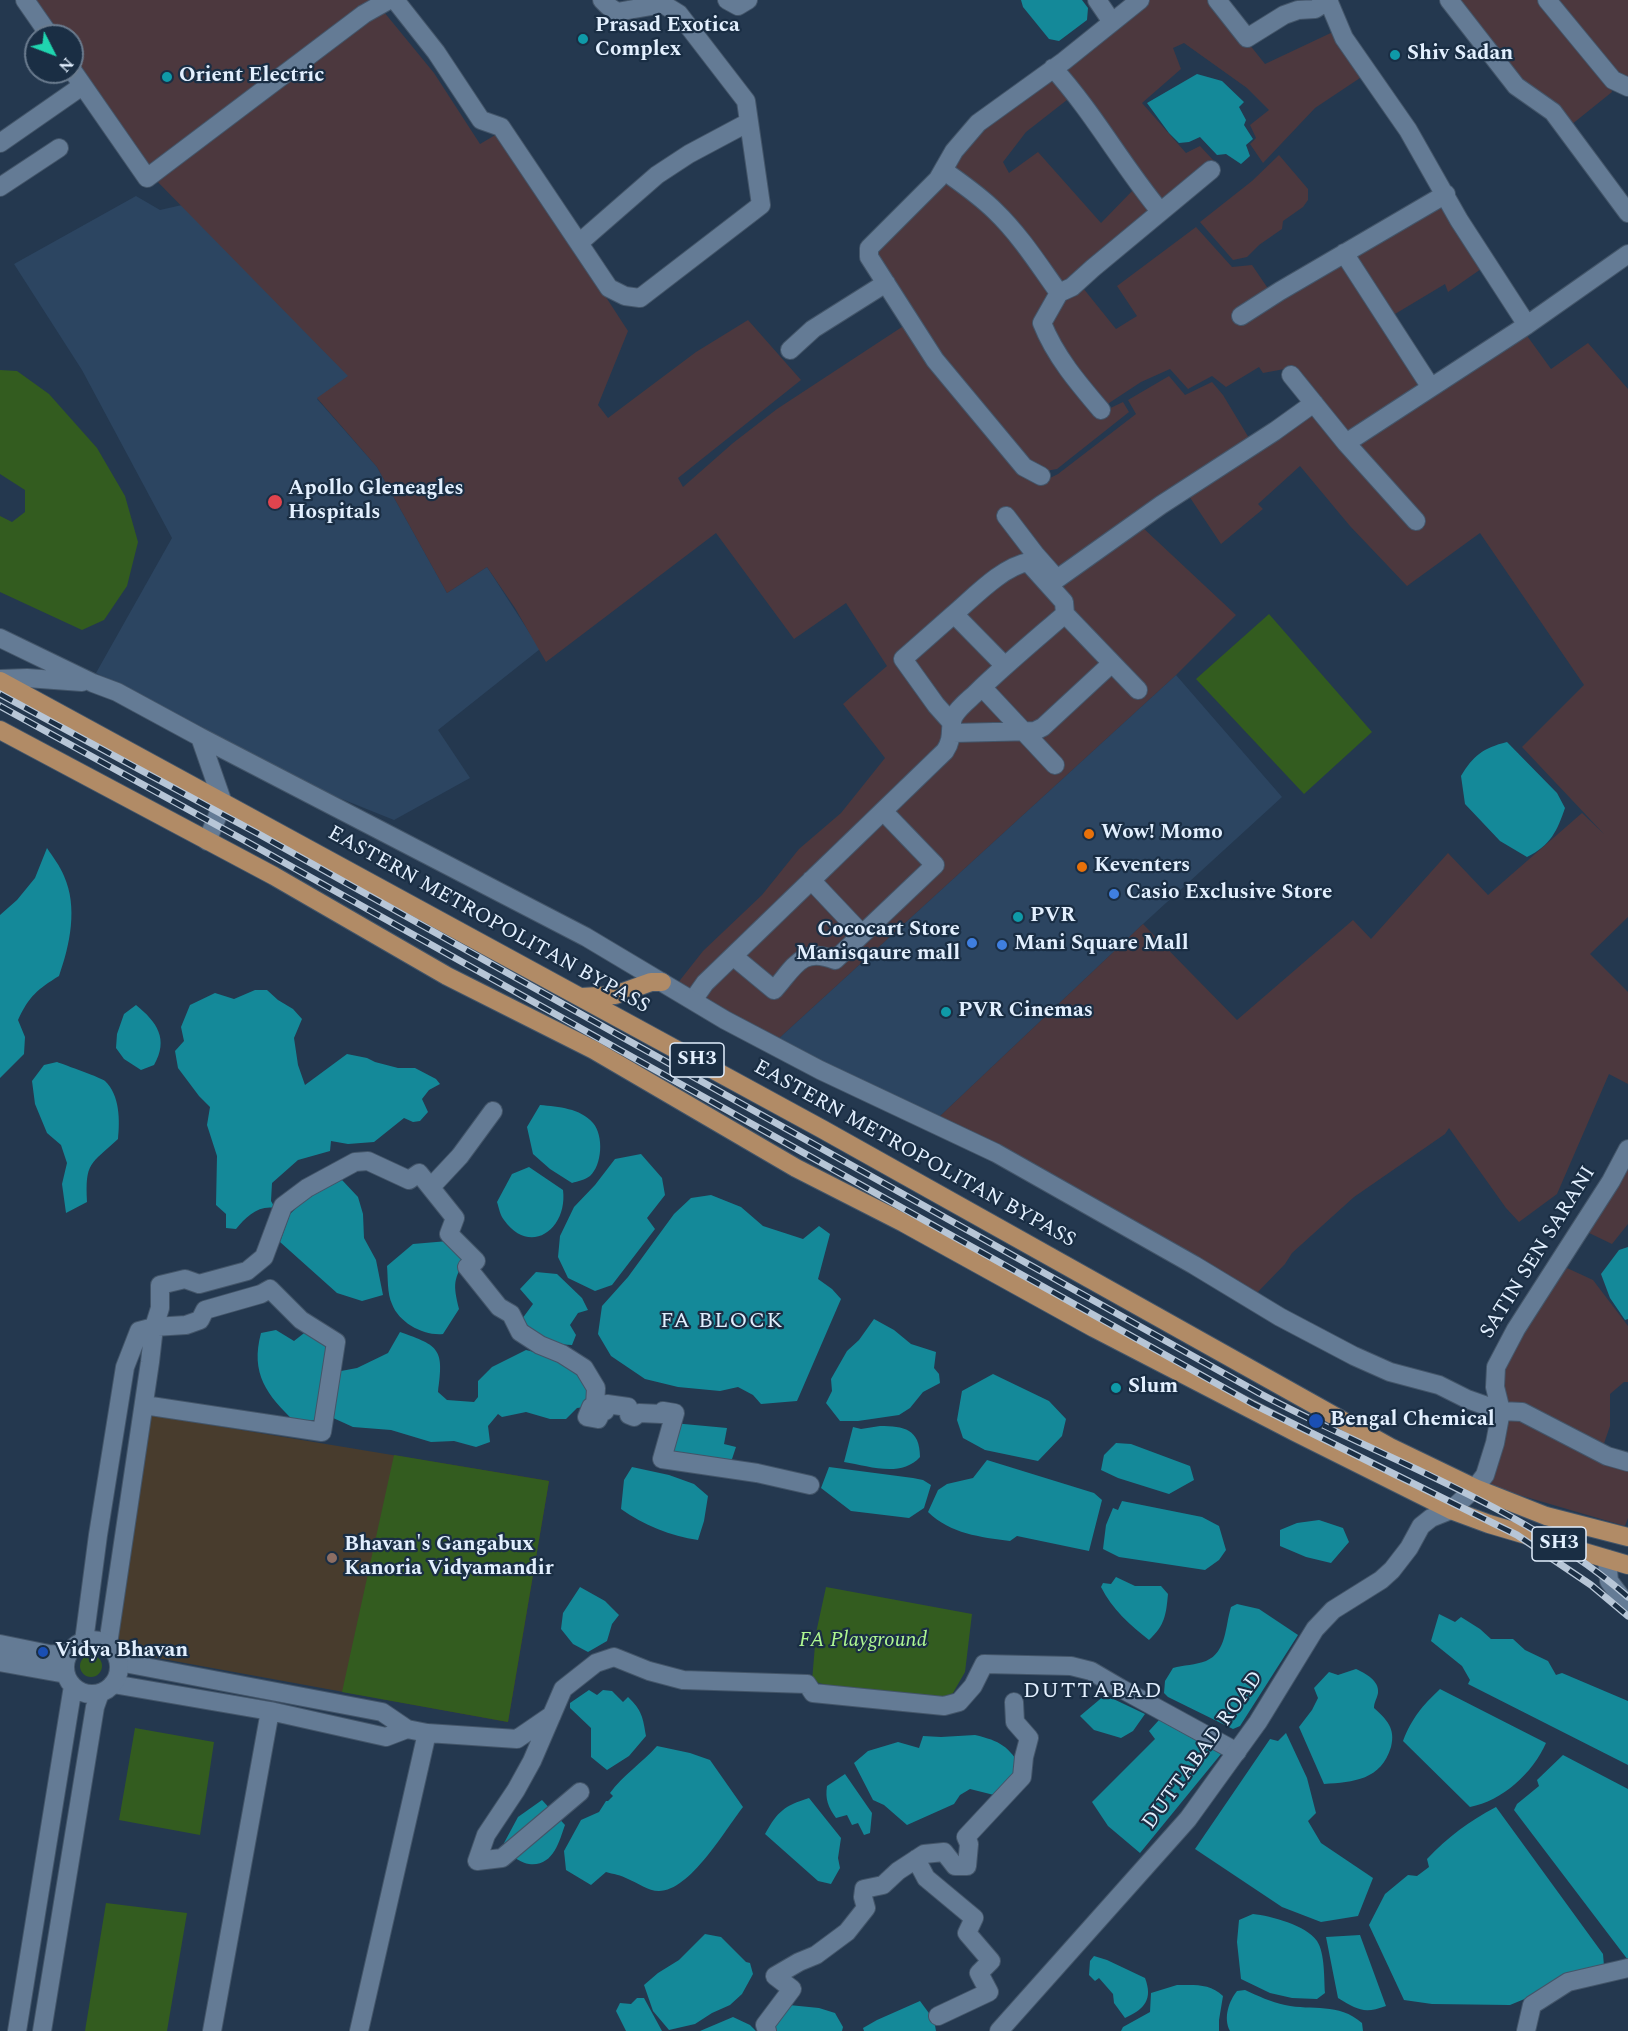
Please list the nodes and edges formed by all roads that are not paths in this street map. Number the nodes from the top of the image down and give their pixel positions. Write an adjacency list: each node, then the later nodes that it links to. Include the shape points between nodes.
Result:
1 (25, 0): 14 (street)
2 (388, 0): 16 (street, via 147,178)
3 (395, 0): 27 (street, via 436,52 481,120 501,127)
4 (602, 0): 18 (street, via 617,12 663,4 679,14 746,101)
5 (727, 0): 6 (street, via 738,6)
6 (748, 0)
7 (1096, 0): 13 (street)
8 (1140, 0): 13 (street)
9 (1217, 0): 10 (street, via 1247,38 1284,15 1315,9)
10 (1329, 0): 24 (street, via 1344,38 1408,130)
11 (1449, 0): 26 (street, via 1515,86 1553,112)
12 (1547, 0): 17 (street, via 1613,80)
13 (1112, 22): 15 (street)
14 (42, 24)
15 (1053, 68): 21 (street, via 978,123); 25 (street, via 1078,95)
16 (82, 86): 19 (street)
17 (1628, 87)
18 (749, 122): 27 (street, via 657,175); 27 (street, via 761,205 640,298 609,288)
19 (0, 143)
20 (59, 148): 23 (street)
21 (943, 170): 30 (street, via 869,248 869,257); 31 (street, via 996,212)
22 (1211, 170): 25 (street)
23 (0, 187)
24 (1446, 194): 28 (street); 33 (street)
25 (1160, 211): 31 (street, via 1072,287)
26 (1628, 213)
27 (579, 243)
28 (1344, 253): 32 (street); 36 (street)
29 (1628, 254): 33 (street)
30 (886, 283): 34 (street, via 813,329); 40 (street, via 935,360 1024,467)
31 (1059, 293): 38 (street, via 1042,323 1048,340)
32 (1240, 316)
33 (1527, 325): 36 (street)
34 (789, 350)
35 (1292, 375): 37 (street)
36 (1430, 386): 39 (street)
37 (1314, 404): 39 (street); 41 (street, via 1057,579)
38 (1101, 410)
39 (1346, 443): 42 (street)
40 (1041, 476)
41 (1006, 516)
42 (1416, 521)
43 (954, 614): 44 (street, via 983,588 1018,564 1028,562 1064,602); 47 (street); 52 (street, via 903,659)
44 (1065, 615): 46 (street); 47 (street)
45 (0, 638): 49 (street)
46 (1112, 663): 51 (street); 54 (street, via 1043,727)
47 (1005, 666): 50 (street)
48 (0, 680): 49 (street); 57 (main road, EASTERN METROPOLITAN BYPASS / SH3)
49 (93, 682): 55 (street)
50 (982, 687): 52 (street, via 954,716); 54 (street)
51 (1138, 690)
52 (952, 728): 54 (street); 58 (street, via 945,751)
53 (0, 730): 59 (main road, SH3)
54 (1026, 733): 56 (street)
55 (200, 737): 57 (street); 63 (street, via 576,931)
56 (1055, 765)
57 (223, 803): 59 (street); 64 (main road, EASTERN METROPOLITAN BYPASS / SH3)
58 (883, 811): 60 (street); 61 (street, via 943,868)
59 (207, 841): 75 (main road, SH3, via 447,976 594,1050 796,1168 1094,1328)
60 (811, 880): 61 (street); 62 (street)
61 (862, 934): 62 (street, via 835,960 825,956 802,958 774,990)
62 (732, 956): 65 (street)
63 (662, 982): 64 (main road, via 615,994); 65 (street)
64 (582, 997): 74 (main road, EASTERN METROPOLITAN BYPASS / SH3, via 1285,1390)
65 (693, 1000): 71 (street, via 842,1082 996,1153 1354,1356)
66 (493, 1111): 68 (street)
67 (1628, 1149): 71 (street, SATIN SEN SARANI, via 1496,1367)
68 (431, 1188): 69 (street, via 419,1173 408,1180 368,1161 355,1162 283,1206 264,1257 247,1271 199,1284 185,1279 160,1285 160,1308); 73 (street, via 455,1218 449,1234 476,1262 467,1267 499,1307 511,1314 520,1332 586,1371 596,1388 595,1406 587,1417 598,1419 607,1404 628,1407 629,1415 634,1417 639,1413 675,1413 662,1459)
69 (154, 1327): 70 (street); 70 (street, via 186,1325 200,1320 205,1310 270,1289 301,1320 336,1342 322,1432); 80 (street, via 139,1331 127,1358)
70 (144, 1405): 82 (street)
71 (1501, 1411): 72 (street, via 1522,1412); 74 (street, SATIN SEN SARANI, via 1485,1475)
72 (1628, 1462)
73 (810, 1485)
74 (1475, 1488): 75 (street, SATIN SEN SARANI); 76 (main road, EASTERN METROPOLITAN BYPASS / SH3, via 1546,1516)
75 (1451, 1510): 77 (main road, SH3); 95 (street, DUTTABAD ROAD, via 1421,1526 1392,1570 1333,1610 1315,1629)
76 (1628, 1537)
77 (1607, 1559): 78 (main road, SH3); 79 (street, via 1610,1581)
78 (1628, 1565)
79 (1628, 1605)
80 (84, 1641): 82 (street); 83 (street)
81 (0, 1644): 83 (street)
82 (108, 1644): 85 (street)
83 (68, 1655): 86 (street, via 65,1662)
84 (0, 1662): 86 (street)
85 (119, 1662): 87 (street, via 119,1673); 91 (street, via 382,1712)
86 (70, 1680): 87 (street, via 84,1693); 93 (street)
87 (107, 1688): 89 (street); 94 (street, via 95,1707)
88 (1014, 1702): 97 (street, via 1015,1722 1029,1738 1022,1777 966,1837 967,1866 955,1866 944,1852)
89 (270, 1711): 91 (street, via 386,1737); 104 (street)
90 (552, 1714): 92 (street, via 517,1739); 95 (street, via 562,1689 596,1663 614,1657 683,1680 807,1684 813,1693 944,1706 959,1702 984,1664 1071,1666 1091,1671); 96 (street, via 516,1790 486,1835 477,1861 502,1858)
91 (406, 1729): 92 (street)
92 (428, 1733): 105 (street)
93 (64, 1750): 94 (street); 98 (street)
94 (88, 1752): 99 (street)
95 (1237, 1752): 107 (street, DUTTABAD ROAD, via 1188,1819)
96 (580, 1792)
97 (916, 1859): 101 (street, via 926,1878 974,1918 967,1933 991,1961 979,1973 989,1992); 106 (street, via 883,1885 864,1889 866,1908 847,1932 816,1955 775,1976 792,1989 765,2025)
98 (30, 1959): 99 (street); 102 (street)
99 (53, 1961): 103 (street)
100 (1628, 1968): 108 (street, via 1568,1982 1532,2006)
101 (938, 2016)
102 (17, 2031)
103 (42, 2031)
104 (212, 2031)
105 (359, 2031)
106 (766, 2031)
107 (999, 2031)
108 (1526, 2031)

